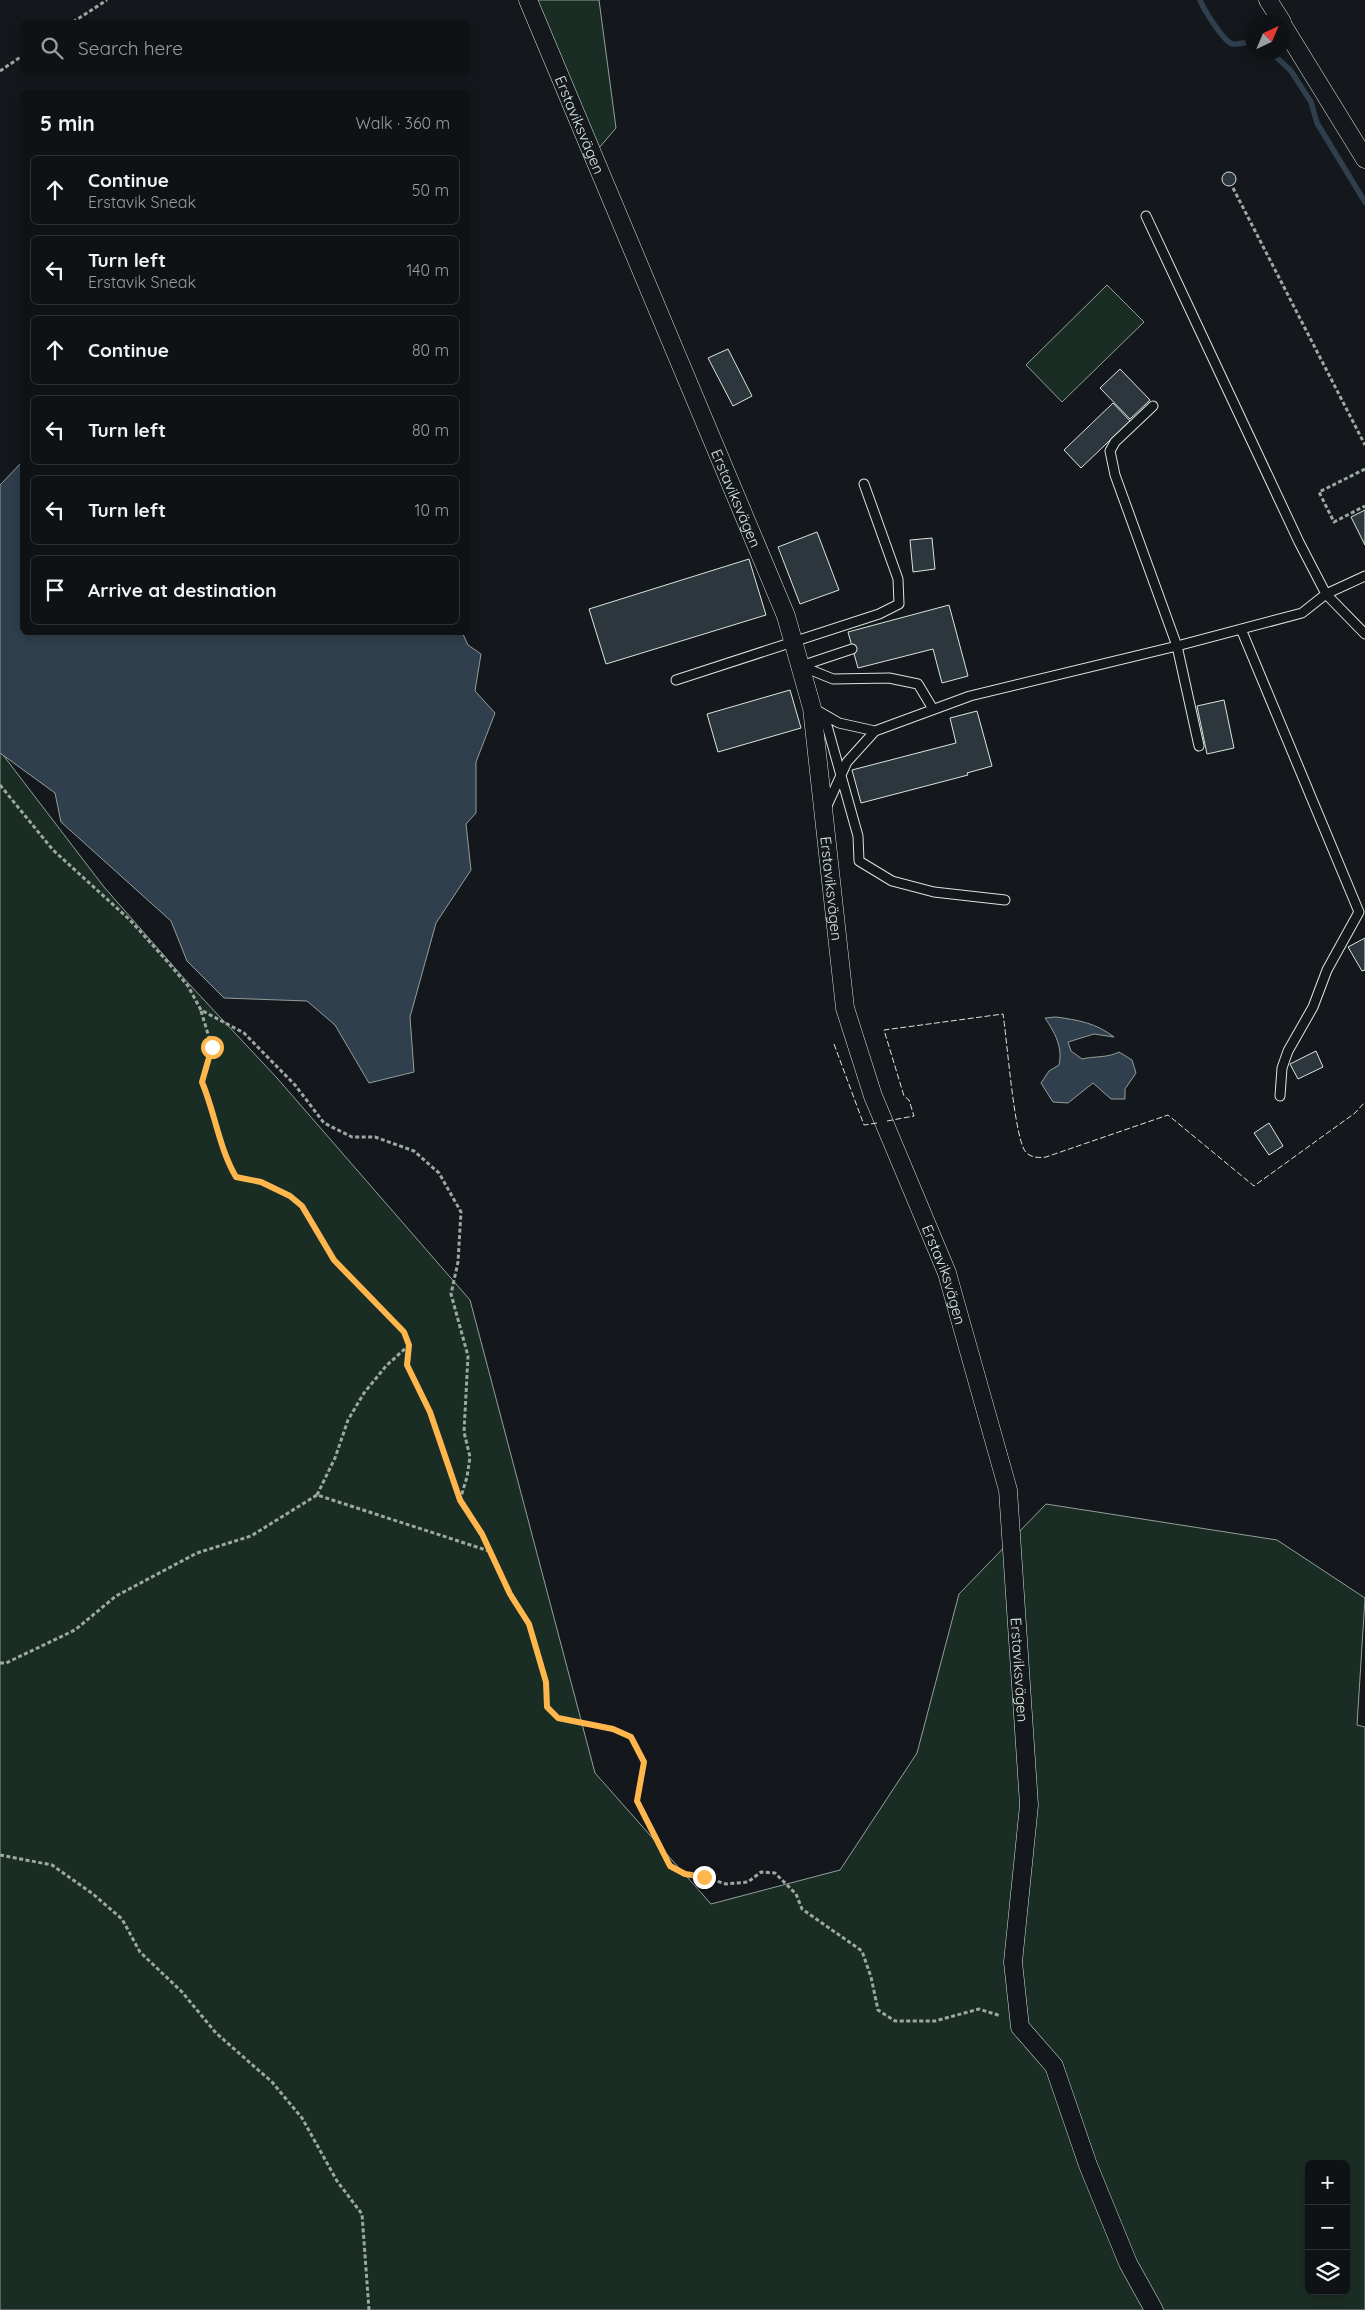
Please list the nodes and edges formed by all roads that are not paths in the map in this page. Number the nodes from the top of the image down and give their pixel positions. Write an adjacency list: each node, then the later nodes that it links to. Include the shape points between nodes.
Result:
1 (528, 0): 13 (street, Erstaviksvägen, via 786,616)
2 (1268, 0): 3 (street)
3 (1277, 15)
4 (1290, 36): 5 (street)
5 (1365, 159)
6 (1146, 216): 10 (lane)
7 (1153, 406): 14 (lane, via 1110,451 1115,475)
8 (864, 484): 13 (lane, via 898,579 899,604 879,614)
9 (1365, 576): 10 (lane)
10 (1326, 594): 11 (lane, via 1302,613); 12 (lane)
11 (1241, 629): 14 (lane); 25 (lane)
12 (1365, 634)
13 (793, 640): 16 (street, Erstaviksvägen); 17 (lane)
14 (1177, 646): 18 (lane, via 970,696); 21 (lane)
15 (852, 649): 16 (lane)
16 (801, 666): 18 (lane, via 833,679 889,678 918,684); 19 (street, Erstaviksvägen)
17 (676, 680)
18 (933, 709): 20 (lane)
19 (818, 711): 20 (lane, via 839,723); 22 (lane); 23 (street, Erstaviksvägen)
20 (875, 731): 22 (lane)
21 (1199, 746)
22 (841, 771): 23 (lane); 24 (lane, via 858,836 859,861 892,881 934,892)
23 (824, 814): 27 (street, Erstaviksvägen, via 846,1008 872,1096 947,1273 1008,1490 1029,1805 1013,1962 1020,2027 1054,2066 1088,2165 1128,2263)
24 (1005, 900)
25 (1362, 911): 26 (lane, via 1327,970 1313,1007 1288,1051 1282,1068)
26 (1280, 1096)
27 (1154, 2310)

